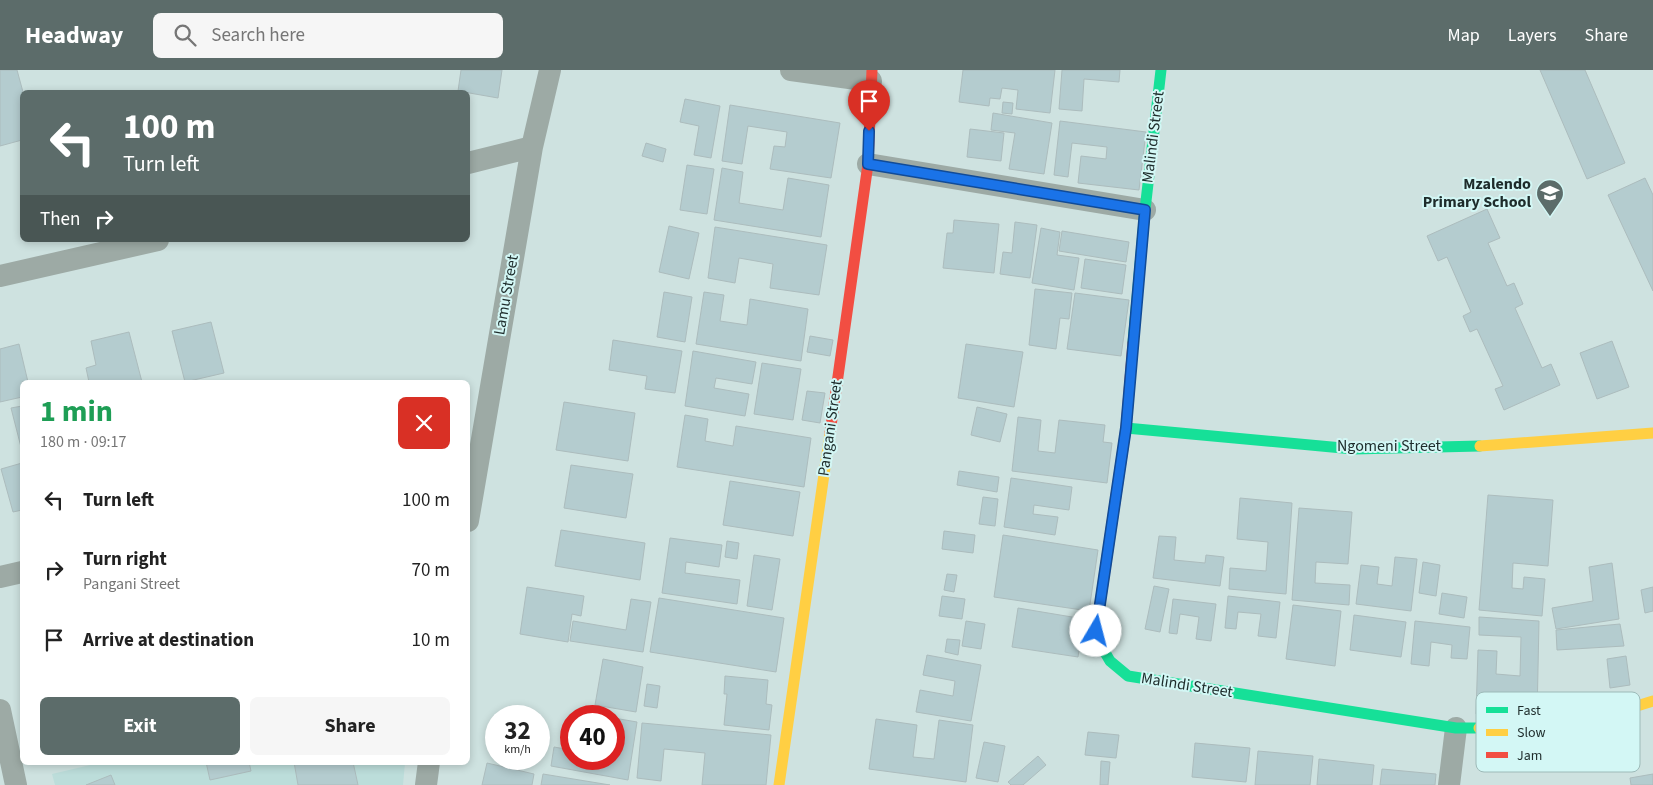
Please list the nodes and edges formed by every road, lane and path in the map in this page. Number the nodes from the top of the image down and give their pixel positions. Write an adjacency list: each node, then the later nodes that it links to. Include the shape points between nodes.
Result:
1 (550, 70): 5 (street, Lamu Street)
2 (791, 70): 4 (street)
3 (1161, 70): 8 (street, Malindi Street)
4 (872, 76): 7 (street, Pangani Street)
5 (532, 147): 6 (street); 13 (street, Lamu Street)
6 (470, 162)
7 (868, 164): 8 (street); 25 (street, Pangani Street)
8 (1145, 210): 11 (street, Malindi Street)
9 (149, 242): 10 (street)
10 (0, 276)
11 (1126, 428): 12 (street, Ngomeni Street, via 1353,448 1502,445); 19 (street, Malindi Street, via 1096,631 1102,650 1112,665 1128,676)
12 (1653, 433)
13 (470, 509)
14 (20, 572): 15 (street)
15 (0, 577)
16 (1653, 701): 17 (street, Malindi Street)
17 (1640, 705)
18 (0, 710): 21 (street)
19 (1456, 728): 20 (street, Malindi Street); 26 (street)
20 (1476, 728)
21 (17, 761): 23 (street)
22 (429, 765): 24 (street)
23 (16, 785)
24 (426, 785)
25 (779, 785)
26 (1449, 785)

